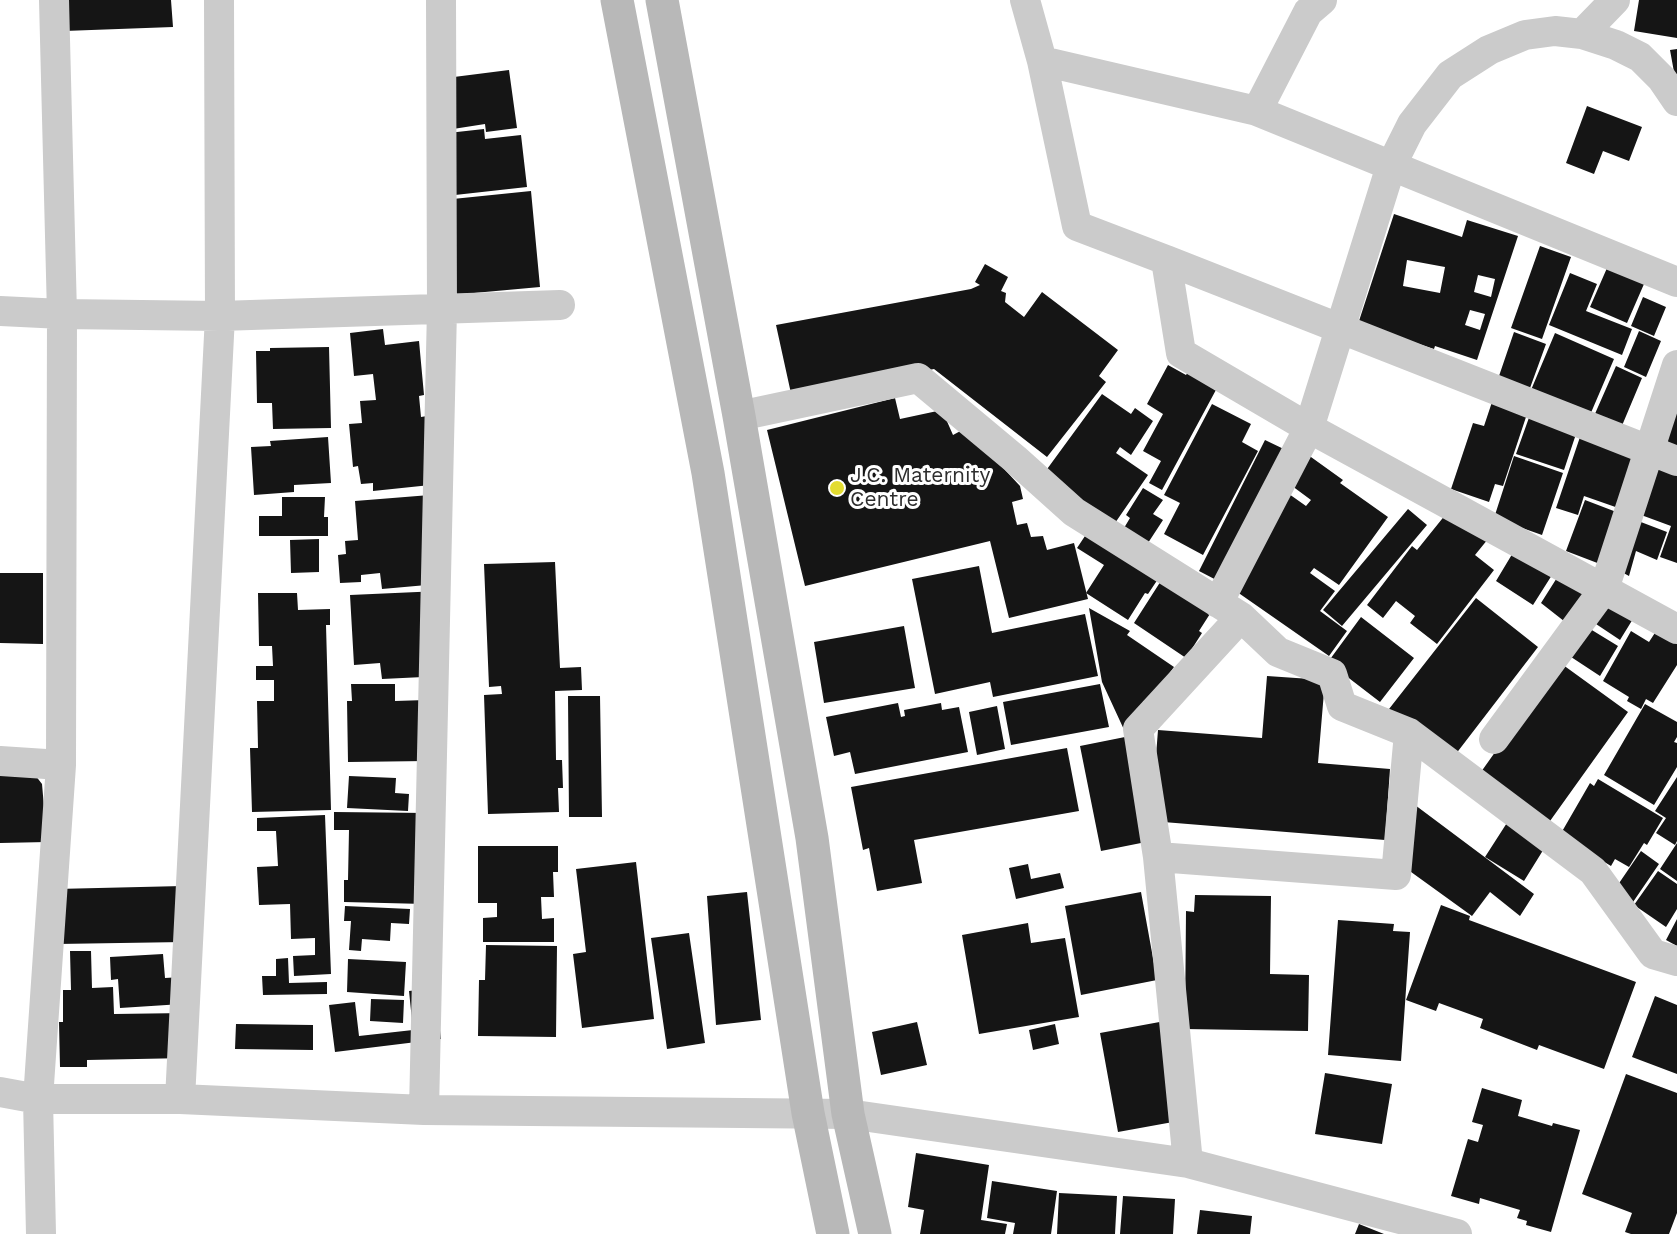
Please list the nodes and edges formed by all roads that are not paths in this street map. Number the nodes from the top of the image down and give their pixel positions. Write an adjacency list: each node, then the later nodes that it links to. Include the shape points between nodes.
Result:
1 (54, 0): 19 (street)
2 (219, 0): 20 (street)
3 (441, 0): 17 (street)
4 (617, 0): 40 (main road, via 708,473)
5 (662, 0): 23 (main road)
6 (1025, 0): 10 (street)
7 (1322, 0): 12 (street, via 1308,12)
8 (1615, 0): 9 (street)
9 (1582, 34): 11 (street, via 1640,57); 13 (street, via 1555,31 1526,35 1489,50 1450,75 1412,124)
10 (1042, 61): 12 (street); 14 (street, via 1077,226)
11 (1677, 101)
12 (1257, 111): 13 (street)
13 (1391, 166): 15 (street); 21 (street)
14 (1166, 260): 21 (street); 24 (street, via 1181,353)
15 (1677, 282)
16 (560, 305): 17 (street)
17 (442, 309): 20 (street); 39 (street)
18 (0, 311): 19 (street)
19 (62, 314): 20 (street); 33 (street)
20 (220, 316): 38 (street)
21 (1341, 329): 24 (street); 25 (street)
22 (1677, 365): 25 (street)
23 (739, 416): 28 (street, via 918,378 1074,512); 41 (main road, via 812,838)
24 (1309, 428): 27 (street); 28 (street)
25 (1648, 450): 26 (street); 27 (street)
26 (1677, 461)
27 (1604, 589): 29 (street); 31 (street)
28 (1230, 610): 30 (street, via 1278,652 1332,674 1342,706); 34 (street, via 1138,729)
29 (1677, 629)
30 (1409, 733): 34 (street, via 1395,875); 35 (street, via 1593,871 1653,954)
31 (1494, 739)
32 (0, 761): 33 (street)
33 (61, 765): 37 (street)
34 (1158, 856): 42 (street)
35 (1677, 961)
36 (0, 1092): 37 (street)
37 (38, 1099): 38 (street); 43 (street)
38 (180, 1100): 39 (street)
39 (424, 1110): 40 (street)
40 (808, 1113): 41 (street); 44 (main road)
41 (848, 1114): 42 (street); 45 (main road)
42 (1188, 1163): 46 (street)
43 (41, 1234)
44 (833, 1234)
45 (875, 1234)
46 (1457, 1234)

